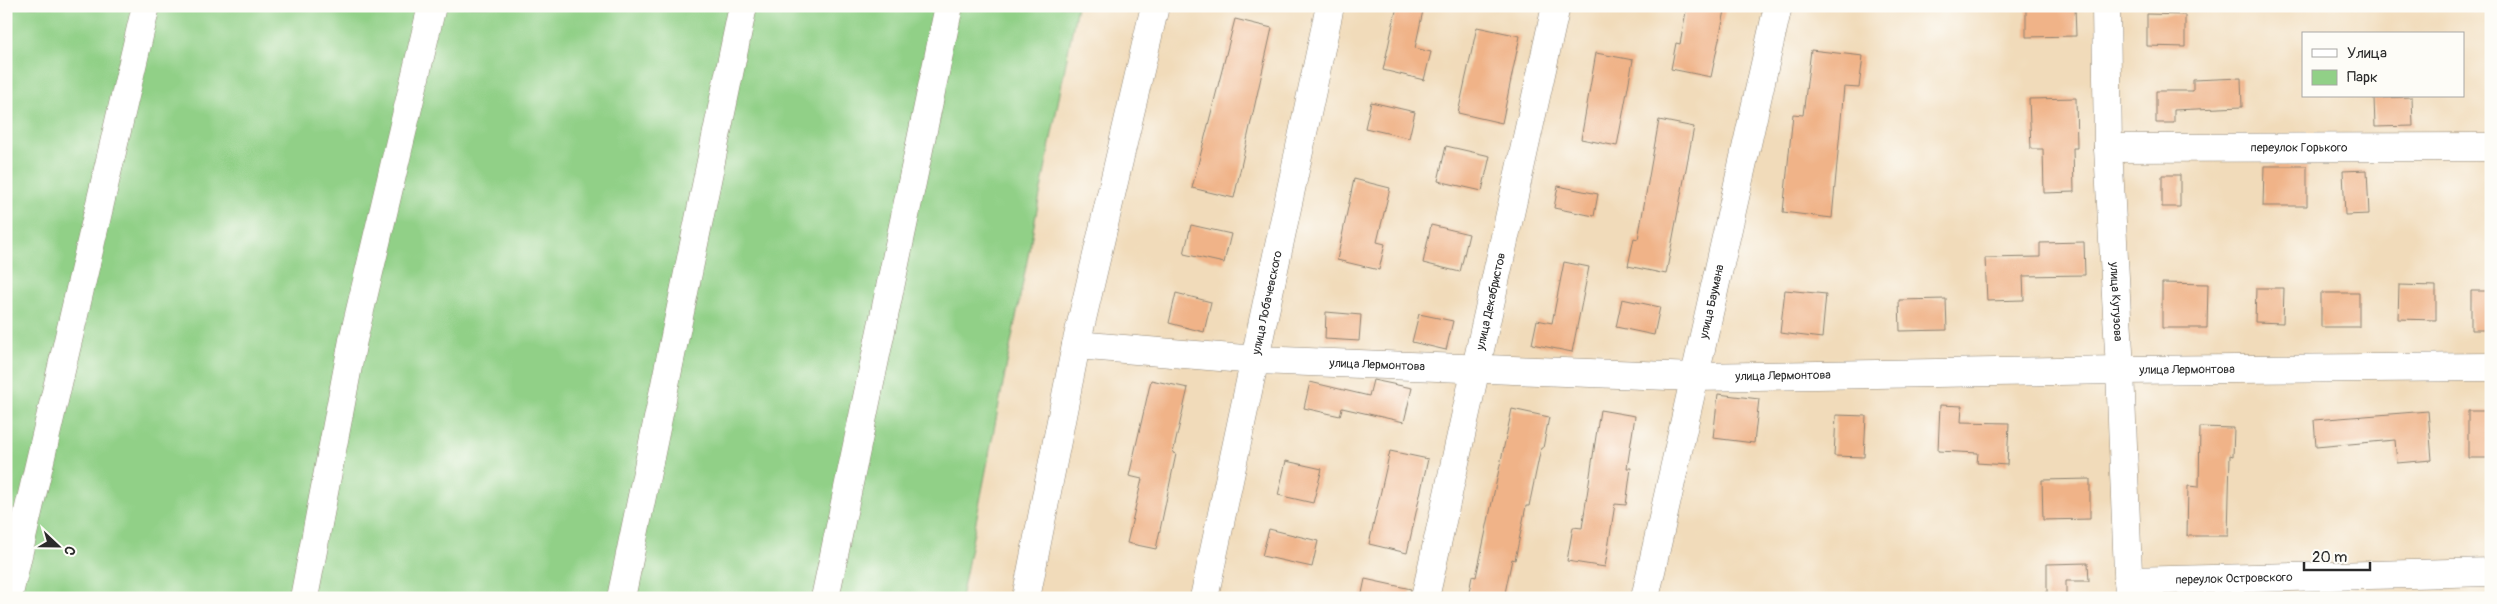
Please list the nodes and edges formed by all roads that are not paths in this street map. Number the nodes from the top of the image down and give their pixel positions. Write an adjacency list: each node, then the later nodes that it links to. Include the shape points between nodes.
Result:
1 (146, 6): 20 (street)
2 (432, 6): 21 (street, via 353,340)
3 (743, 6): 22 (street)
4 (948, 6): 23 (street)
5 (1155, 6): 12 (street)
6 (1330, 6): 13 (street, улица Лобачевского)
7 (1556, 6): 15 (street, улица Декабристов)
8 (1778, 6): 17 (street, улица Баумана)
9 (2106, 6): 11 (street, улица Кутузова)
10 (2491, 147): 11 (street, переулок Горького)
11 (2108, 148): 16 (street, улица Кутузова)
12 (1076, 345): 13 (street, улица Лермонтова); 24 (street)
13 (1256, 360): 15 (street, улица Лермонтова); 25 (street, улица Лобачевского)
14 (2491, 367): 16 (street, улица Лермонтова)
15 (1477, 368): 17 (street, улица Лермонтова); 26 (street, улица Декабристов)
16 (2120, 370): 17 (street, улица Лермонтова); 19 (street, улица Кутузова)
17 (1695, 377): 27 (street, улица Баумана)
18 (2491, 572): 19 (street, переулок Островского)
19 (2129, 589)
20 (8, 598)
21 (304, 598)
22 (621, 598)
23 (825, 598)
24 (1026, 598)
25 (1204, 598)
26 (1425, 598)
27 (1645, 598)

